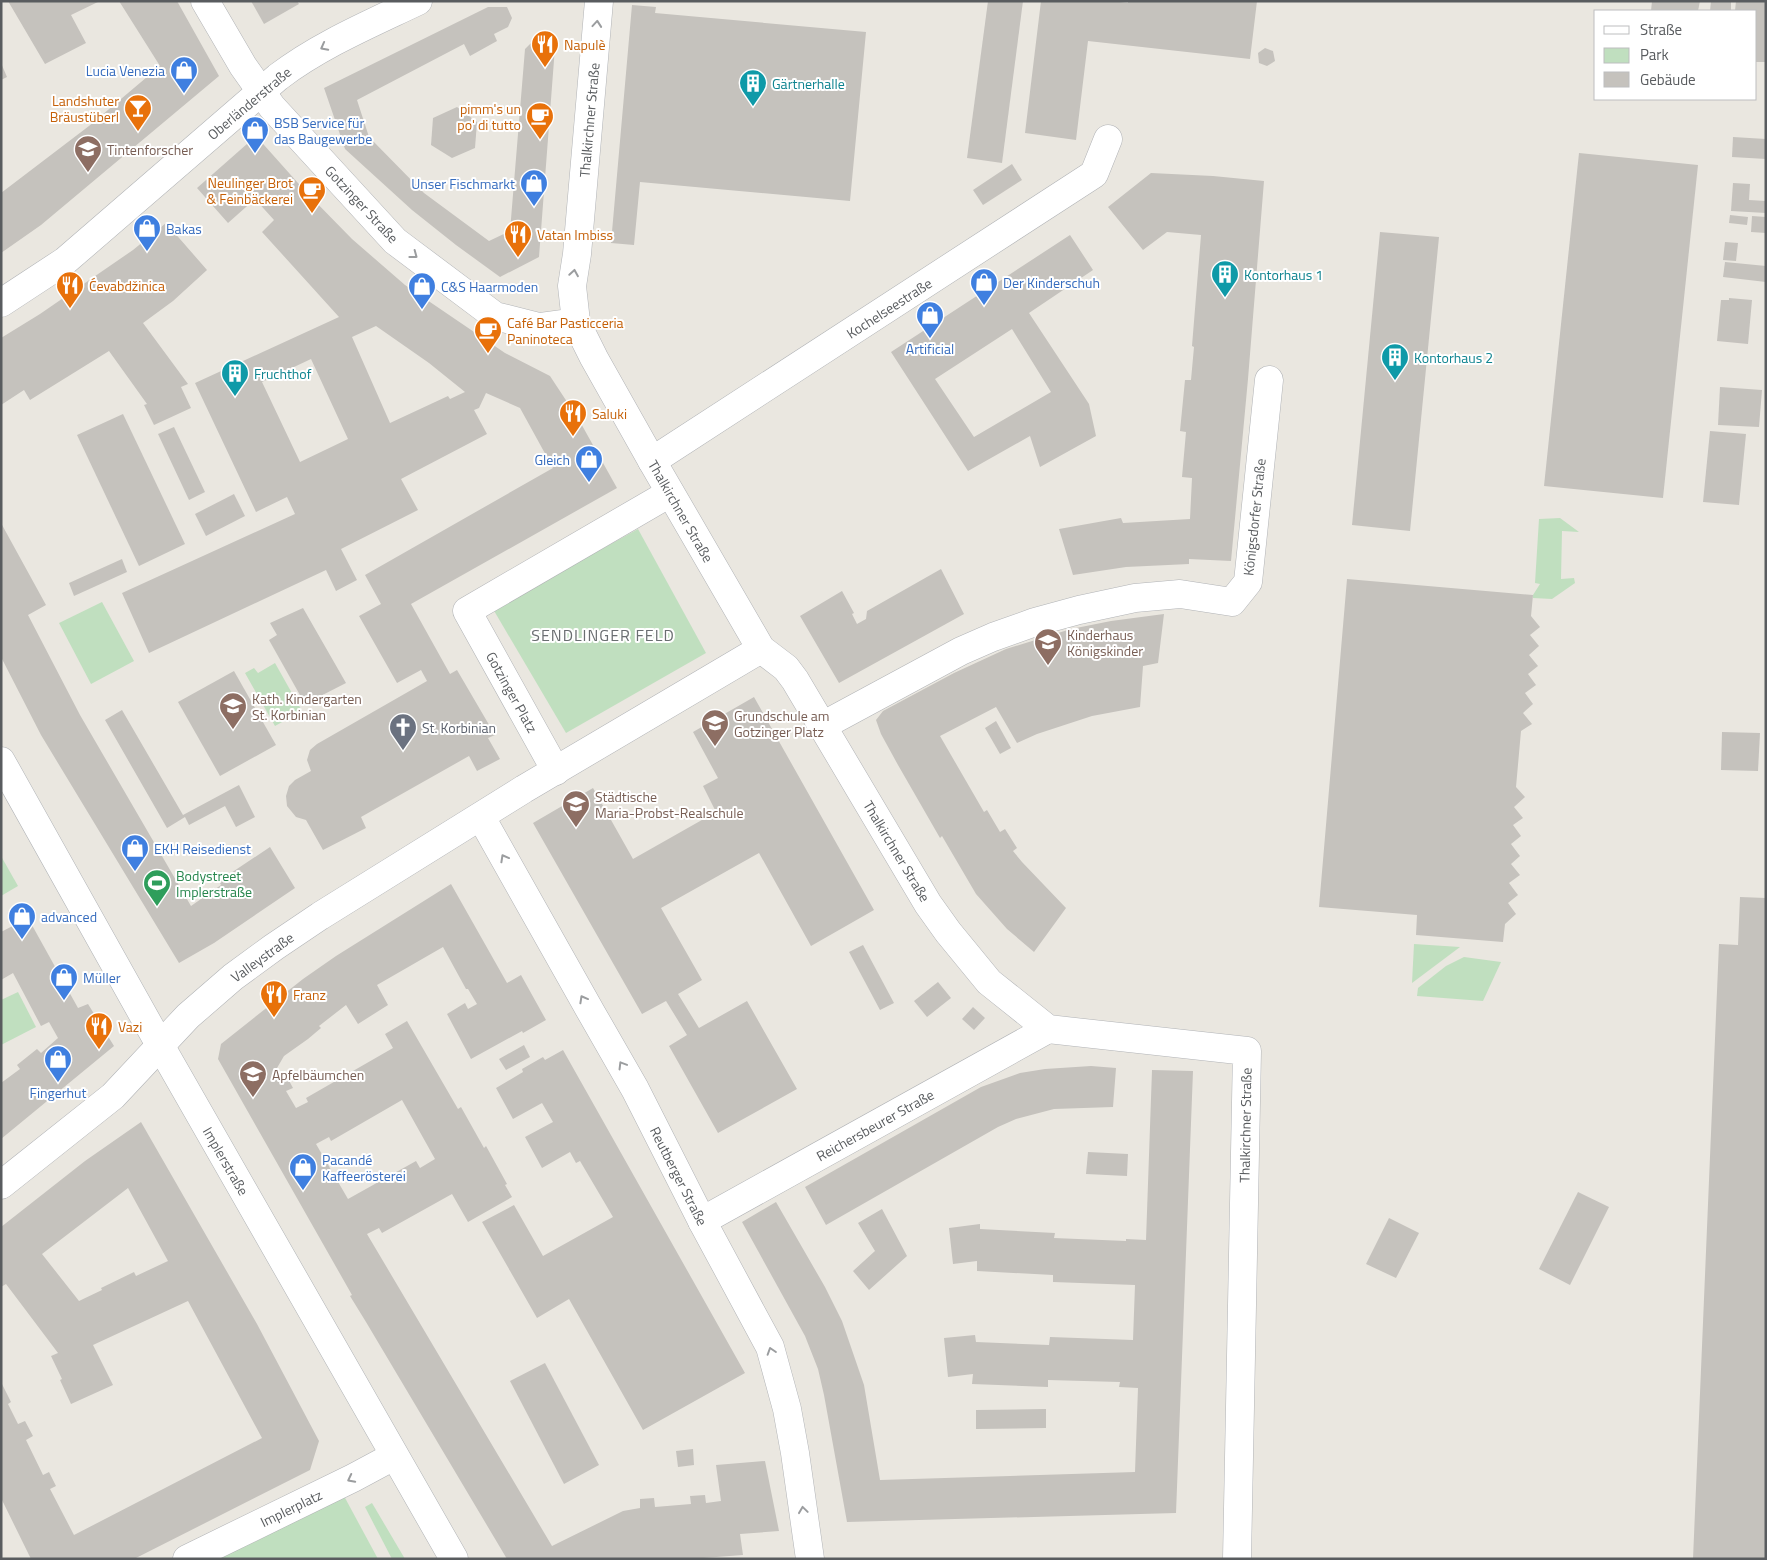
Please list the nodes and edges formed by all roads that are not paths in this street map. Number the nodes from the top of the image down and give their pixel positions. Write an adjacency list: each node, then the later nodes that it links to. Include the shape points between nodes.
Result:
1 (205, 1): 4 (street, Gotzinger Straße)
2 (418, 1): 4 (street, Oberländerstraße, one-way to 4, via 299,61)
3 (599, 1): 7 (street, Thalkirchner Straße, one-way to 3, via 572,286)
4 (261, 92): 6 (street, Oberländerstraße, via 65,261); 7 (street, Gotzinger Straße, one-way to 7, via 395,241 495,316 539,327)
5 (1108, 139): 9 (street, Kochelseestraße, via 1094,174)
6 (1, 303)
7 (576, 322): 9 (street, Thalkirchner Straße)
8 (1269, 380): 12 (street, Königsdorfer Straße, via 1248,582 1232,602 1180,594 1135,598 1035,622 961,650)
9 (652, 461): 10 (street, Thalkirchner Straße)
10 (670, 493): 11 (street, Thalkirchner Straße); 14 (street, Gotzinger Platz, via 467,611)
11 (761, 649): 12 (street, Thalkirchner Straße, via 786,668); 14 (street)
12 (822, 726): 16 (street, Thalkirchner Straße, via 948,932 989,982)
13 (1, 761): 17 (street, Implerstraße)
14 (556, 771): 15 (street, Valleystraße)
15 (481, 817): 17 (street, Valleystraße, via 320,916 254,962 209,997); 19 (street, Reutberger Straße, one-way to 15, via 635,1089)
16 (1048, 1029): 19 (street, Reichersbeurer Straße); 24 (street, Thalkirchner Straße, via 1247,1051)
17 (160, 1045): 18 (street, Valleystraße, via 113,1096); 20 (street, Implerstraße)
18 (1, 1186)
19 (702, 1221): 23 (street, Reutberger Straße, one-way to 19, via 787,1409 770,1347)
20 (394, 1456): 21 (street, Implerplatz, one-way to 21); 22 (street, Implerstraße)
21 (187, 1559)
22 (454, 1559)
23 (810, 1559)
24 (1236, 1559)

